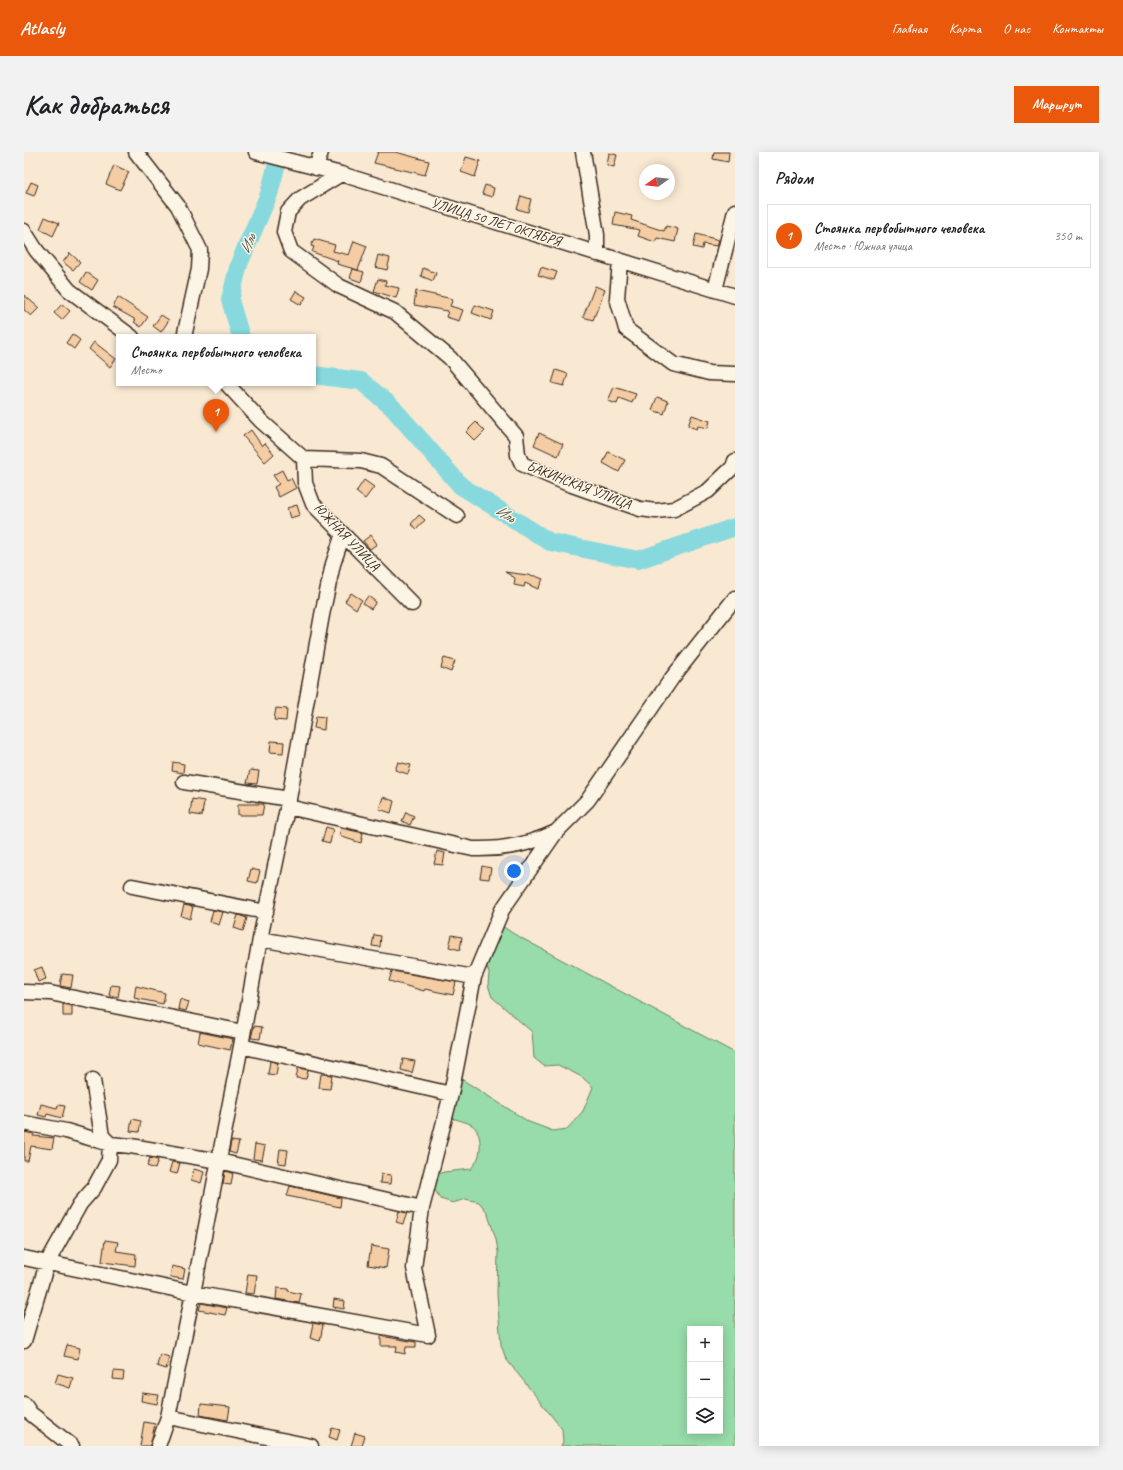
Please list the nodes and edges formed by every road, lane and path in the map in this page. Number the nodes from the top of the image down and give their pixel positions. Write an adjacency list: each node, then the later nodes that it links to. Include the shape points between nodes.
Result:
1 (136, 152): 14 (street, via 178,206 200,250 200,270)
2 (256, 152): 5 (street, УЛИЦА 50 ЛЕТ ОКТЯБРЯ)
3 (321, 152): 5 (street)
4 (583, 152): 9 (street, via 597,235)
5 (310, 166): 6 (street, УЛИЦА 50 ЛЕТ ОКТЯБРЯ)
6 (341, 174): 9 (street, УЛИЦА 50 ЛЕТ ОКТЯБРЯ); 18 (street, БАКИНСКАЯ УЛИЦА, via 300,199 288,212 284,232 291,251 339,286 395,312 450,358 516,436 518,455 522,464 566,483 640,509 656,511 674,509 708,490 733,467)
7 (735, 211): 11 (street)
8 (24, 231): 13 (street, via 69,290)
9 (597, 254): 10 (street, УЛИЦА 50 ЛЕТ ОКТЯБРЯ)
10 (620, 262): 11 (street, УЛИЦА 50 ЛЕТ ОКТЯБРЯ); 15 (street, via 617,298 626,328 673,364 709,373)
11 (715, 290): 12 (street, УЛИЦА 50 ЛЕТ ОКТЯБРЯ)
12 (735, 296)
13 (128, 334)
14 (184, 334)
15 (735, 374)
16 (229, 386): 17 (street, via 261,421)
17 (304, 459): 19 (street, via 361,461 381,466); 20 (street, ЮЖНАЯ УЛИЦА, via 305,483 313,504)
18 (735, 461)
19 (457, 516)
20 (343, 534): 22 (street, ЮЖНАЯ УЛИЦА); 24 (street, via 321,622)
21 (735, 598): 25 (street, via 672,678 588,800)
22 (412, 604)
23 (184, 782): 24 (street)
24 (289, 803): 25 (street, via 473,849 496,850 536,841); 27 (street)
25 (556, 832): 29 (street, via 502,910)
26 (132, 886): 27 (street)
27 (266, 912): 28 (street)
28 (260, 939): 29 (street); 31 (street)
29 (474, 977): 34 (street)
30 (24, 992): 31 (street, via 50,993)
31 (243, 1032): 32 (street)
32 (241, 1046): 34 (street); 37 (street)
33 (93, 1080): 36 (street, via 102,1136)
34 (451, 1094): 38 (street)
35 (24, 1123): 36 (street, via 66,1131)
36 (110, 1144): 37 (street); 40 (street, via 106,1167 94,1188 80,1204)
37 (219, 1161): 38 (street); 41 (street)
38 (422, 1208): 41 (street, via 414,1268 428,1335)
39 (24, 1258): 40 (street)
40 (47, 1263): 41 (street); 42 (street)
41 (193, 1293): 44 (street)
42 (24, 1341)
43 (26, 1412): 45 (street)
44 (168, 1417): 46 (street); 47 (street)
45 (72, 1446)
46 (158, 1446)
47 (312, 1446)

